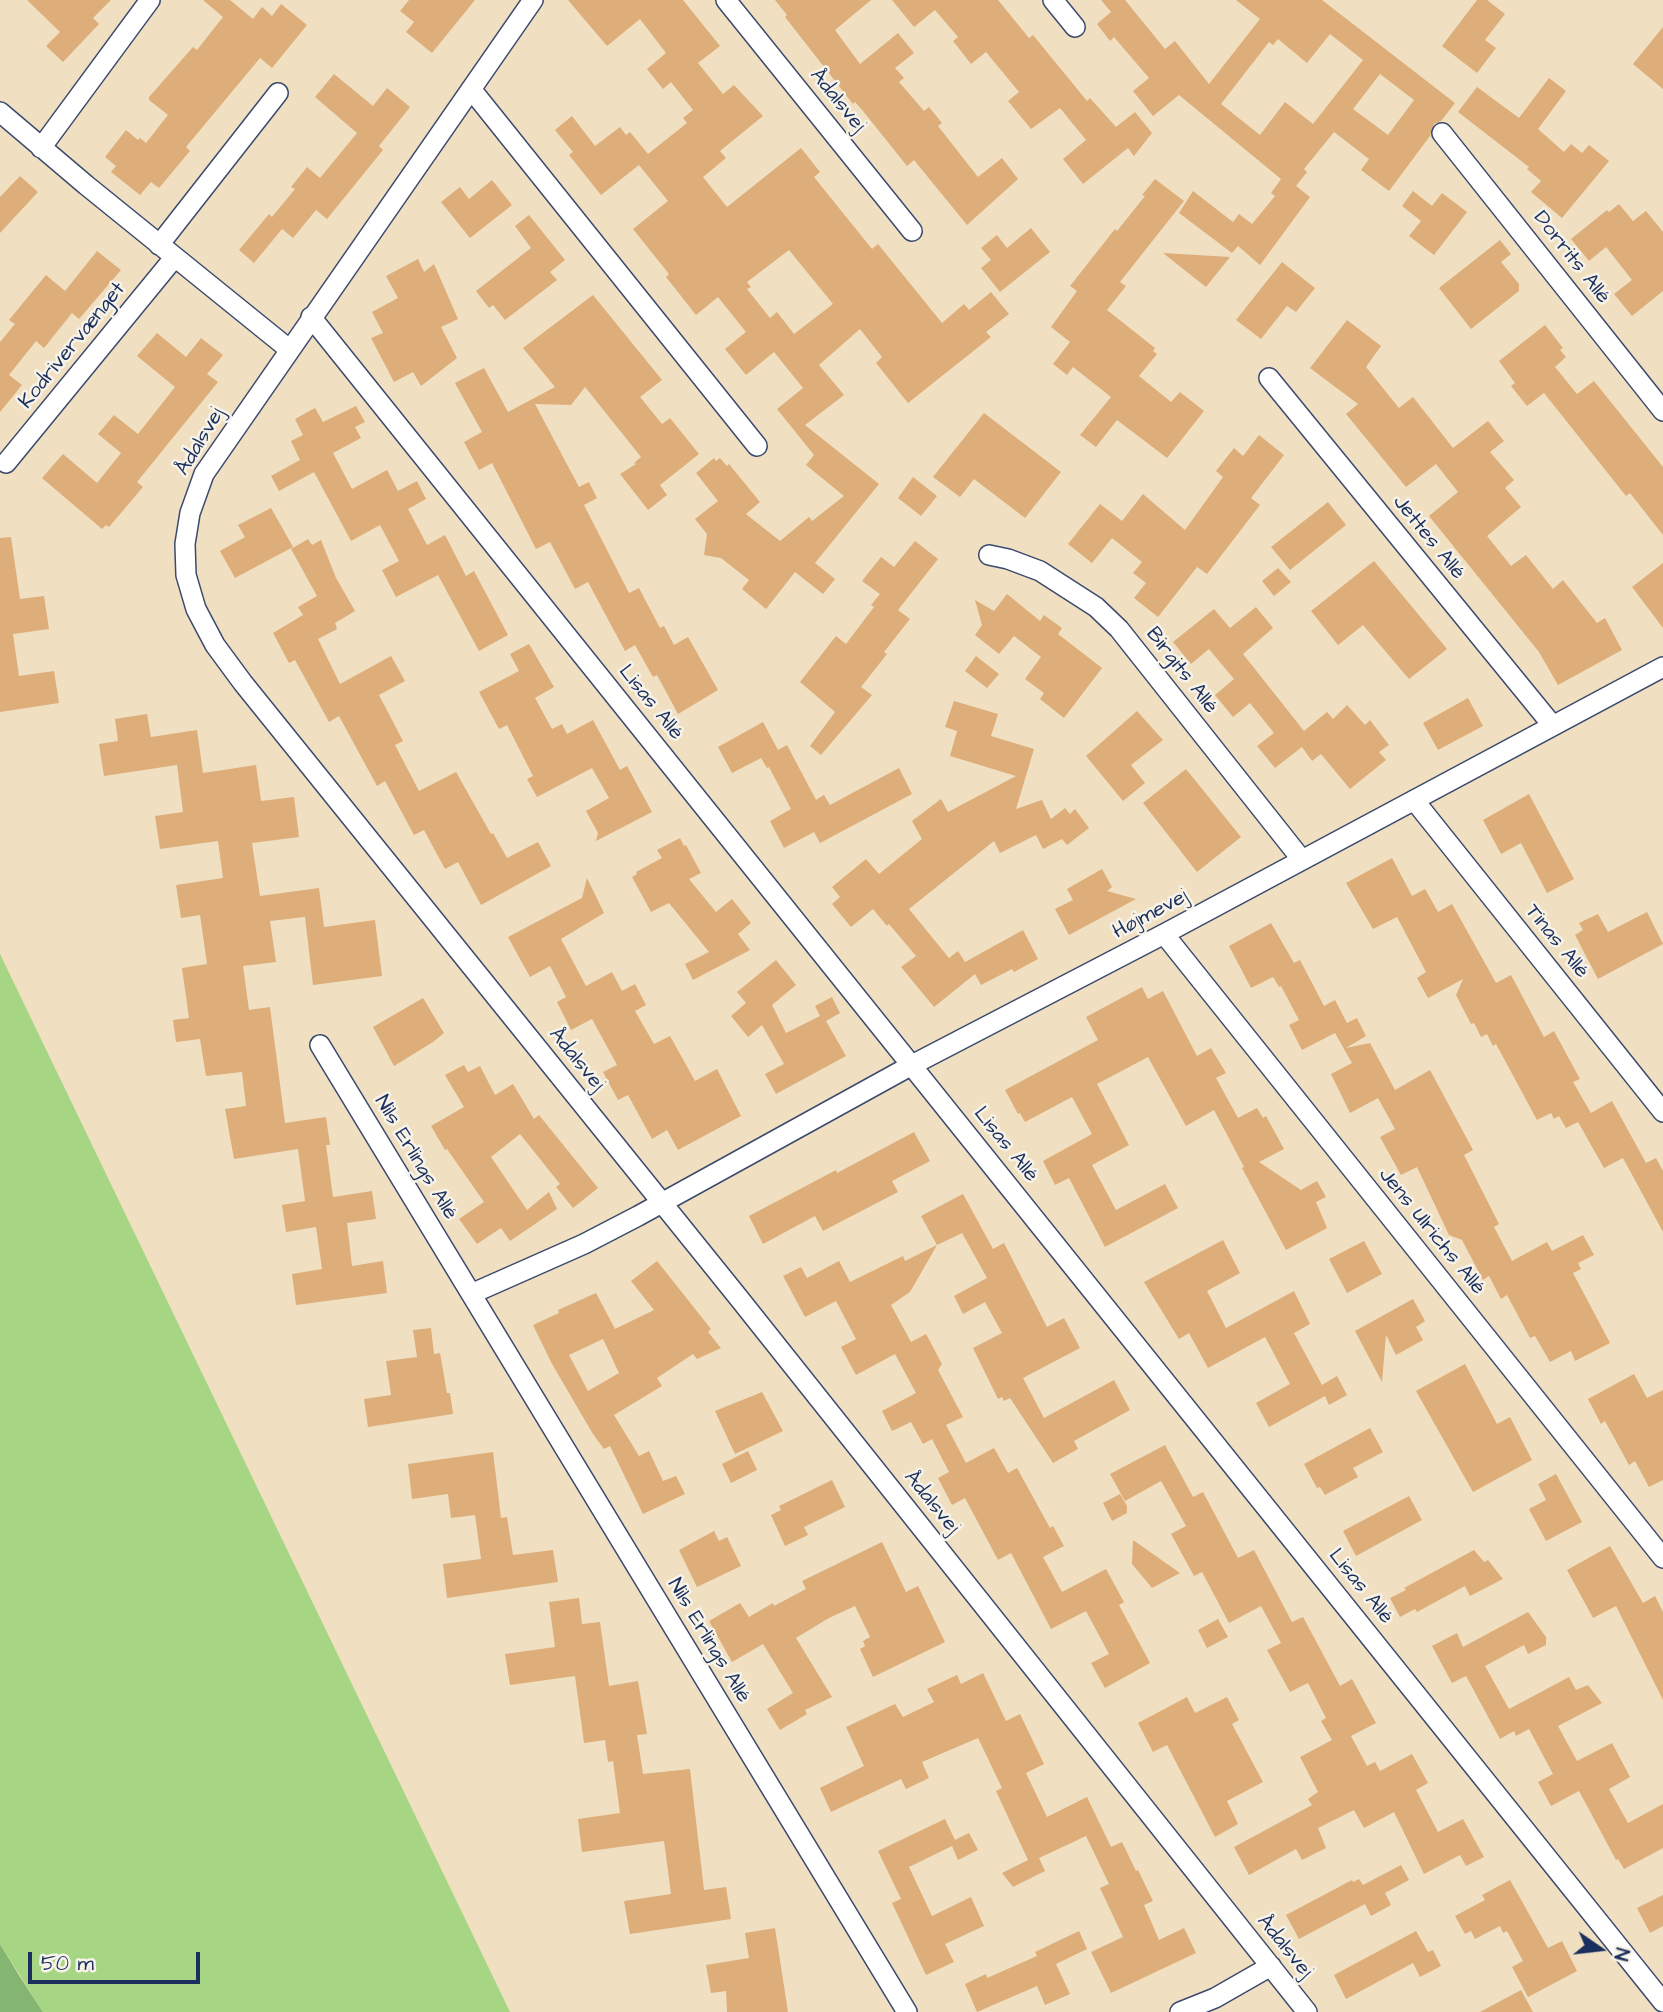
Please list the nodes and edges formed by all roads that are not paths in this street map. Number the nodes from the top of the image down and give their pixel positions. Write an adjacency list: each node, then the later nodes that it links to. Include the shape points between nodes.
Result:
1 (150, 0): 10 (street)
2 (533, 0): 6 (street, Ådalsvej)
3 (726, 0): 11 (street, Ådalsvej)
4 (1053, 0): 5 (street)
5 (1075, 27)
6 (471, 89): 14 (street, Ådalsvej); 18 (street)
7 (278, 93): 12 (street)
8 (0, 112): 10 (street)
9 (1442, 133): 17 (street, Dorrits Allé)
10 (41, 148): 12 (street)
11 (912, 231)
12 (159, 245): 13 (street)
13 (174, 257): 15 (street); 19 (street, Kodrivervænget)
14 (311, 317): 15 (street, Ådalsvej); 27 (street, Lisas Allé)
15 (290, 350): 29 (street, Ådalsvej, via 204,474 195,497 185,544 186,575 196,608 215,645 243,683)
16 (1269, 378): 22 (street, Jettes Allé)
17 (1663, 411)
18 (757, 446)
19 (6, 463)
20 (989, 555): 24 (street, Birgits Allé, via 1040,571 1096,607 1119,629)
21 (1663, 667): 22 (street, Højmevej)
22 (1553, 726): 23 (street, Højmevej)
23 (1414, 800): 24 (street, Højmevej); 28 (street, Tinas Allé)
24 (1302, 860): 25 (street, Højmevej)
25 (1164, 934): 27 (street, Højmevej); 31 (street, Jens Ulrichs Allé)
26 (320, 1045): 30 (street, Nils Erlings Allé)
27 (912, 1065): 29 (street, Højmevej); 33 (street, Lisas Allé)
28 (1663, 1112)
29 (661, 1203): 30 (street, via 584,1244); 32 (street, Ådalsvej)
30 (471, 1294): 34 (street, Nils Erlings Allé)
31 (1663, 1558)
32 (1271, 1966): 35 (street); 36 (street, Ådalsvej)
33 (1663, 2002)
34 (907, 2012)
35 (1180, 2012)
36 (1307, 2012)

